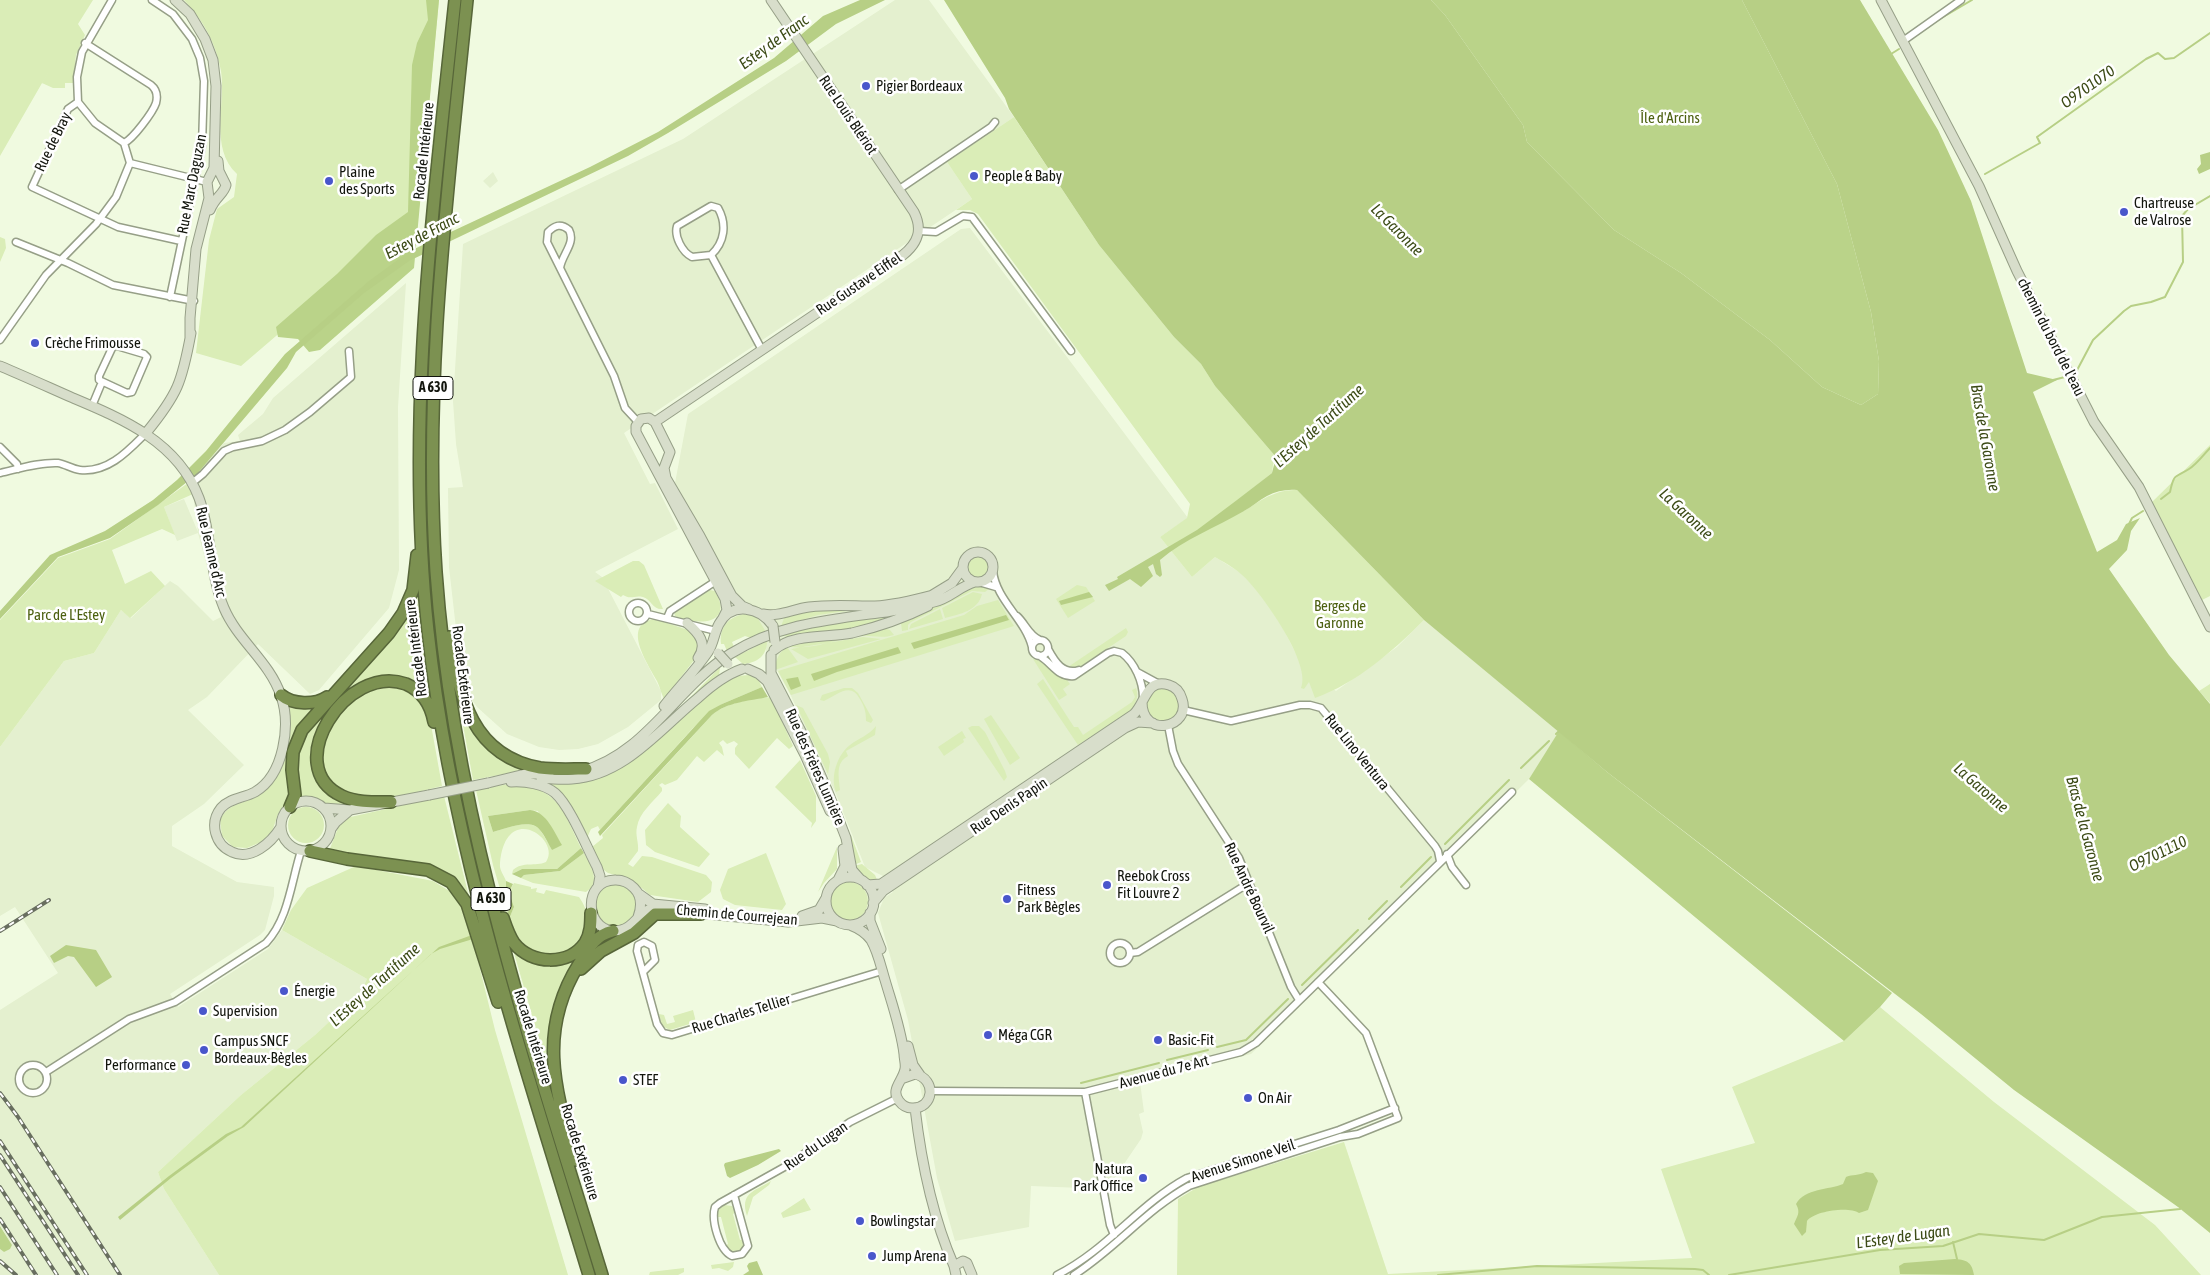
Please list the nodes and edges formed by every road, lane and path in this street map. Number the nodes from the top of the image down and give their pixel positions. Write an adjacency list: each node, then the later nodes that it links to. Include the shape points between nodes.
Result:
1 (112, 0): 10 (street)
2 (152, 0): 17 (street, Rue Marc Daguzan, via 173,14 186,30 200,58 204,81 203,138)
3 (175, 0): 13 (street, via 190,14 213,60)
4 (455, 0): 47 (highway, Rocade Intérieure / A 630, via 428,260 420,400)
5 (467, 0): 46 (highway, Rocade Extérieure / A 630, via 444,224 432,398)
6 (771, 0): 19 (street, Rue Louis Blériot)
7 (1881, 0): 9 (street, chemin du bord de l'eau)
8 (1961, 0): 9 (street)
9 (1903, 41): 61 (street, chemin du bord de l'eau, via 1979,186 2017,271 2094,422 2139,487)
10 (85, 43): 11 (street, via 78,65); 14 (street, via 151,84 156,92 156,104)
11 (78, 102): 14 (street, via 95,123); 21 (street, Rue de Bray, via 68,109 32,186)
12 (995, 122): 19 (street)
13 (215, 142): 16 (street); 18 (street, via 214,168)
14 (124, 143): 15 (street)
15 (130, 163): 17 (street); 21 (street, via 116,197)
16 (222, 177): 18 (street, via 217,175); 20 (street, via 226,188)
17 (194, 178): 18 (street); 23 (street, Rue Marc Daguzan)
18 (209, 183): 20 (street, via 213,194); 29 (street, via 198,236)
19 (898, 190): 22 (street, Rue Louis Blériot, via 917,219)
20 (219, 194): 29 (street, via 212,205 203,235)
21 (100, 220): 23 (street); 26 (street)
22 (920, 231): 31 (street, Rue Gustave Eiffel, via 916,242 903,255); 33 (street, via 936,232 963,216 972,217)
23 (181, 241): 28 (street, Rue Marc Daguzan)
24 (16, 242): 26 (street)
25 (711, 255): 25 (street, via 724,232 724,221 715,206 682,222 676,231 688,255); 31 (street)
26 (60, 260): 28 (street, via 113,285); 30 (street)
27 (560, 268): 27 (street, via 561,258 572,238 569,230 561,226 552,228 546,237); 37 (street, via 618,385 625,408)
28 (170, 296): 29 (street)
29 (194, 301): 39 (street, via 186,363 176,392)
30 (0, 340)
31 (762, 350): 38 (street, Rue Gustave Eiffel)
32 (349, 351): 45 (street, via 352,373 349,380 285,430 262,442 224,451 199,478)
33 (1070, 351)
34 (0, 366): 36 (street, Rue Jeanne d'Arc)
35 (102, 382): 35 (street, via 127,393 132,392 146,355 113,346 99,376); 36 (street)
36 (92, 406): 39 (street, Rue Jeanne d'Arc)
37 (638, 422): 38 (street, via 649,418); 42 (street, via 636,432)
38 (655, 422): 41 (street, via 669,449)
39 (146, 433): 43 (street, via 121,457 100,468 80,470 58,463); 45 (street, Rue Jeanne d'Arc, via 172,455)
40 (0, 447): 43 (street)
41 (667, 460): 42 (street, via 659,464); 54 (street, via 665,475 675,494 732,596)
42 (652, 461): 50 (street)
43 (18, 469): 44 (street)
44 (0, 473)
45 (192, 481): 74 (street, Rue Jeanne d'Arc, via 204,511 224,608 239,634 273,676)
46 (433, 522): 79 (highway, Rocade Extérieure / A 630, via 441,629); 81 (highway, via 457,679 470,718 492,745 523,763 542,768)
47 (420, 524): 73 (highway, via 413,590 404,613); 101 (highway, Rocade Intérieure / A 630, via 428,631 439,712)
48 (963, 568): 49 (street, via 968,555 980,552 991,558); 51 (street, via 967,577); 53 (street)
49 (993, 571): 51 (street, via 988,579); 52 (street)
50 (716, 581): 58 (street, via 670,611); 59 (street, via 727,603)
51 (977, 582): 52 (street); 53 (street)
52 (996, 587): 57 (street)
53 (935, 598): 56 (street, via 884,605 807,607 770,616); 65 (street, via 907,616 870,629 792,640); 80 (street, via 880,613 831,618 783,630 742,647 699,677)
54 (749, 609): 56 (street); 59 (street, via 735,610)
55 (648, 614): 58 (street)
56 (762, 614): 65 (street, bridge, via 773,626)
57 (1016, 616): 63 (street); 64 (street)
58 (667, 618): 60 (street)
59 (723, 618): 62 (street)
60 (687, 623): 62 (street); 72 (street, via 701,637 702,649)
61 (2210, 627)
62 (715, 634): 68 (street, bridge, via 718,653 728,664); 72 (street, via 708,652)
63 (1040, 640): 64 (street); 66 (street, via 1047,643)
64 (1032, 647): 67 (street)
65 (773, 649): 68 (street, via 762,665); 96 (street, Rue des Frères Lumière, via 771,673 828,792 846,838 852,870)
66 (1048, 649): 67 (street, via 1043,655); 69 (street, via 1063,669 1074,672)
67 (1038, 655): 69 (street, via 1063,676 1074,676)
68 (745, 669): 80 (street, via 713,685 644,746); 97 (street, Rue des Frères Lumière, via 767,681 824,796 844,855 844,869)
69 (1085, 669): 70 (street, via 1108,653 1118,651)
70 (1137, 672): 71 (street); 75 (street)
71 (1161, 684): 75 (street, via 1150,688); 76 (street, via 1178,691 1184,703)
72 (676, 692): 80 (street)
73 (333, 693): 74 (highway, via 315,703 286,699); 86 (highway, via 306,724 296,742 292,761 295,794)
74 (281, 695): 92 (street, Rue Jeanne d'Arc, via 285,712 280,757 268,779 256,791 232,800 221,809 214,824 217,839 228,850 243,854)
75 (1142, 700): 77 (street, via 1144,714); 100 (street, Rue Denis Papin, via 1134,714 881,884)
76 (1183, 710): 78 (street, via 1177,720); 95 (street, Rue Lino Ventura, via 1227,721 1300,705 1320,708 1435,846)
77 (1152, 723): 78 (street); 105 (street, Rue Denis Papin, via 1138,722 1125,728 883,891)
78 (1168, 725): 98 (street, Rue André Bourvil, via 1178,764 1239,858)
79 (457, 743): 106 (highway, via 465,760 500,908 515,944 538,959 572,955 589,935); 133 (highway, Rocade Extérieure / A 630, via 495,914)
80 (630, 750): 81 (street); 82 (street, via 609,768 585,777)
81 (586, 770): 82 (street, via 524,774)
82 (516, 778): 83 (street)
83 (488, 783): 85 (street, bridge); 102 (street, via 522,782 554,793 562,801 596,867 600,876)
84 (1512, 792): 94 (street, Avenue du 7e Art)
85 (391, 802): 88 (street); 101 (highway, via 359,801 341,796 322,777 316,753 319,739 347,698 361,688 386,680 411,686 430,707 455,830)
86 (290, 807): 87 (street, via 310,801); 89 (street)
87 (324, 808): 88 (street); 90 (street)
88 (350, 810): 90 (street)
89 (281, 827): 91 (street); 92 (street)
90 (331, 829): 93 (street, via 324,843)
91 (290, 846): 92 (street, Rue Jeanne d'Arc, via 278,844); 93 (street)
92 (262, 848)
93 (305, 851): 119 (street, via 274,935 175,1002 129,1019); 128 (highway, via 428,870 441,875 457,889 470,913 521,1075)
94 (1447, 854): 95 (street, Avenue du 7e Art); 99 (street, via 1452,867)
95 (1440, 861): 116 (street, Avenue du 7e Art)
96 (860, 879): 97 (street); 100 (street)
97 (838, 880): 104 (street)
98 (1249, 883): 113 (street, via 1138,952); 118 (street, Rue André Bourvil)
99 (1466, 884)
100 (867, 885): 105 (street)
101 (474, 886): 128 (highway, Rocade Intérieure / A 630)
102 (598, 887): 103 (street, via 605,882 620,880); 106 (street, via 592,897)
103 (639, 894): 104 (street, Chemin de Courrejean, via 653,904 790,916 816,913); 109 (street)
104 (826, 898): 110 (street, via 828,911)
105 (873, 904): 107 (street)
106 (591, 913): 112 (street, via 599,925)
107 (870, 913): 111 (street, via 862,922); 120 (street, via 912,1065)
108 (701, 914): 109 (street, Chemin de Courrejean, via 655,908); 110 (street, Chemin de Courrejean, via 788,922 826,918); 117 (highway, via 664,913 651,917 634,933 593,957)
109 (638, 916): 112 (street, via 628,928)
110 (837, 921): 111 (street)
111 (850, 925): 114 (street, via 858,928 872,942)
112 (613, 931): 117 (highway, via 601,935 590,945)
113 (1130, 953)
114 (882, 971): 115 (street, Rue Charles Tellier, via 672,1035 659,1029); 121 (street, via 903,1050 905,1066)
115 (643, 972)
116 (1318, 982): 118 (street, Avenue du 7e Art); 126 (street, via 1366,1033)
117 (562, 997): 133 (highway, via 552,1039 554,1073 596,1238)
118 (1299, 1000): 123 (street, Avenue du 7e Art, via 1256,1043 1241,1052)
119 (46, 1072): 119 (street, via 35,1065 26,1067 20,1074 20,1083 28,1092 40,1091 46,1085)
120 (920, 1075): 121 (street, via 910,1074); 122 (street, via 928,1081)
121 (901, 1079): 124 (street, via 896,1088)
122 (930, 1091): 123 (street, Avenue du 7e Art); 125 (street, via 925,1103)
123 (1085, 1092): 131 (street)
124 (898, 1098): 125 (street, via 905,1106); 129 (street, Rue du Lugan, via 850,1122 788,1165)
125 (915, 1108): 132 (street, via 930,1187 946,1244)
126 (1395, 1108): 127 (street, Avenue Simone Veil); 127 (street, Avenue Simone Veil, via 1398,1118 1358,1134)
127 (1339, 1133): 130 (street, Avenue Simone Veil, via 1189,1186)
128 (555, 1164): 134 (highway, Rocade Intérieure / A 630)
129 (734, 1195): 129 (street, Rue du Lugan, via 715,1206 713,1213 722,1247 732,1256 742,1254 748,1246)
130 (1133, 1224): 131 (street, Avenue Simone Veil); 137 (street, Avenue Simone Veil, via 1098,1259)
131 (1114, 1235): 136 (street, Avenue Simone Veil, via 1082,1261)
132 (958, 1267): 135 (street, via 967,1263)
133 (600, 1270)
134 (589, 1275)
135 (972, 1275)
136 (1057, 1275)
137 (1074, 1275)

